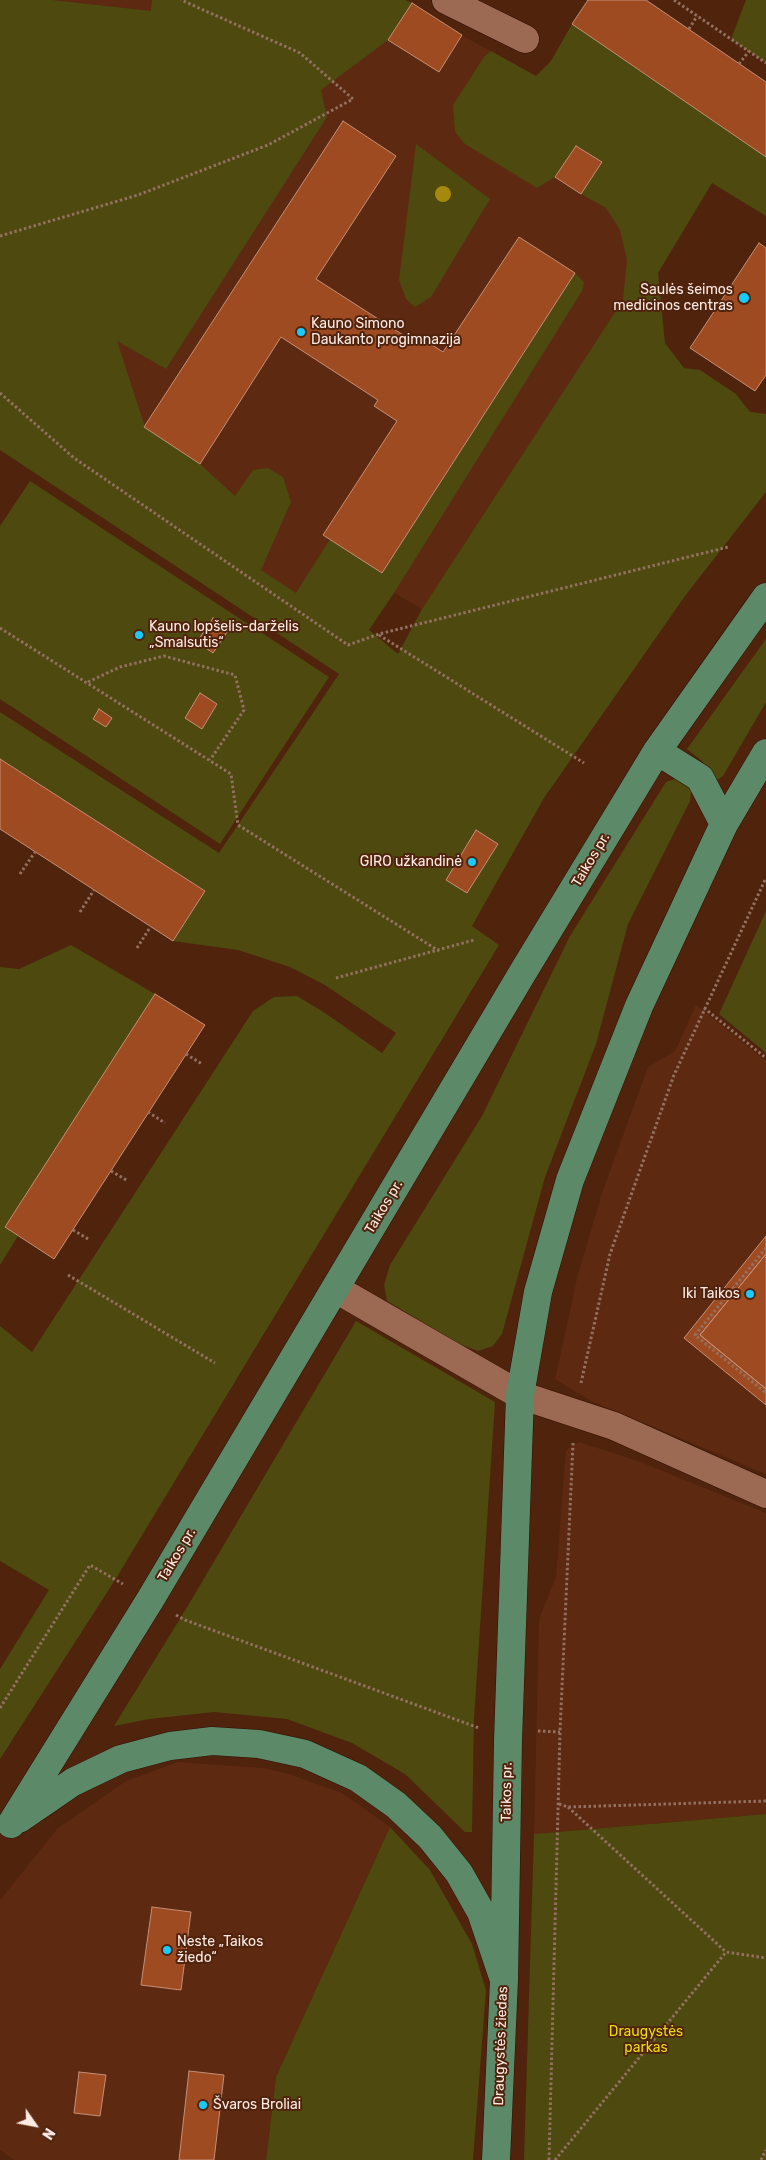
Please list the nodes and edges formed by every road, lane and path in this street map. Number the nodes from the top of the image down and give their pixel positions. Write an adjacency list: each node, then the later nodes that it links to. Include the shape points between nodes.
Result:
1 (181, 0): 10 (path, via 300,53 353,99 268,146 138,195)
2 (446, 0): 6 (street)
3 (674, 0): 4 (path)
4 (698, 16): 5 (path); 7 (path)
5 (689, 29)
6 (525, 39)
7 (749, 51): 8 (path); 9 (path)
8 (766, 62)
9 (739, 64)
10 (0, 236)
11 (0, 393): 15 (path, via 74,458 348,645)
12 (728, 547): 15 (path)
13 (766, 597): 17 (main road, Taikos pr.)
14 (0, 628): 16 (path)
15 (379, 634): 20 (path)
16 (88, 683): 19 (path); 19 (path, via 120,667 164,656 236,675 244,710)
17 (657, 752): 21 (main road, via 700,778); 44 (main road, Taikos pr.)
18 (766, 753): 21 (main road, Taikos pr.)
19 (210, 760): 30 (path, via 231,774 238,825)
20 (584, 763)
21 (724, 824): 47 (main road, Taikos pr., via 639,1006 570,1180 538,1292)
22 (36, 852): 23 (path)
23 (20, 874)
24 (766, 878): 32 (path)
25 (94, 890): 26 (path)
26 (80, 912)
27 (151, 926): 29 (path)
28 (474, 940): 30 (path)
29 (137, 948)
30 (439, 951): 31 (path)
31 (336, 978)
32 (704, 1008): 34 (path); 48 (path, via 674,1075 610,1254)
33 (186, 1054): 35 (path)
34 (766, 1058)
35 (202, 1064)
36 (148, 1112): 37 (path)
37 (165, 1123)
38 (111, 1171): 39 (path)
39 (128, 1181)
40 (73, 1230): 41 (path)
41 (90, 1240)
42 (766, 1248): 46 (path, via 695,1335)
43 (68, 1275): 45 (path)
44 (336, 1288): 47 (street); 50 (main road, Taikos pr.)
45 (215, 1363)
46 (766, 1394)
47 (520, 1395): 48 (street); 52 (main road, Taikos pr.)
48 (574, 1414): 49 (street, via 614,1426); 54 (path)
49 (766, 1494)
50 (150, 1600): 51 (path, via 90,1565); 52 (path, via 185,1620 475,1728); 56 (main road, Taikos pr.)
51 (0, 1708)
52 (508, 1729): 59 (main road, Taikos pr.)
53 (766, 1801): 55 (path)
54 (559, 1804): 55 (path); 62 (path)
55 (568, 1807): 57 (path)
56 (6, 1832): 59 (main road, Draugystės žiedas, via 73,1782 121,1759 170,1746 212,1741 259,1744 305,1754 358,1778 396,1805 430,1837 459,1873 481,1912)
57 (726, 1952): 58 (path); 63 (path)
58 (766, 1958)
59 (504, 1980): 61 (main road, Draugystės žiedas)
60 (766, 2150): 64 (path)
61 (496, 2160)
62 (549, 2160)
63 (555, 2160)
64 (761, 2160)

